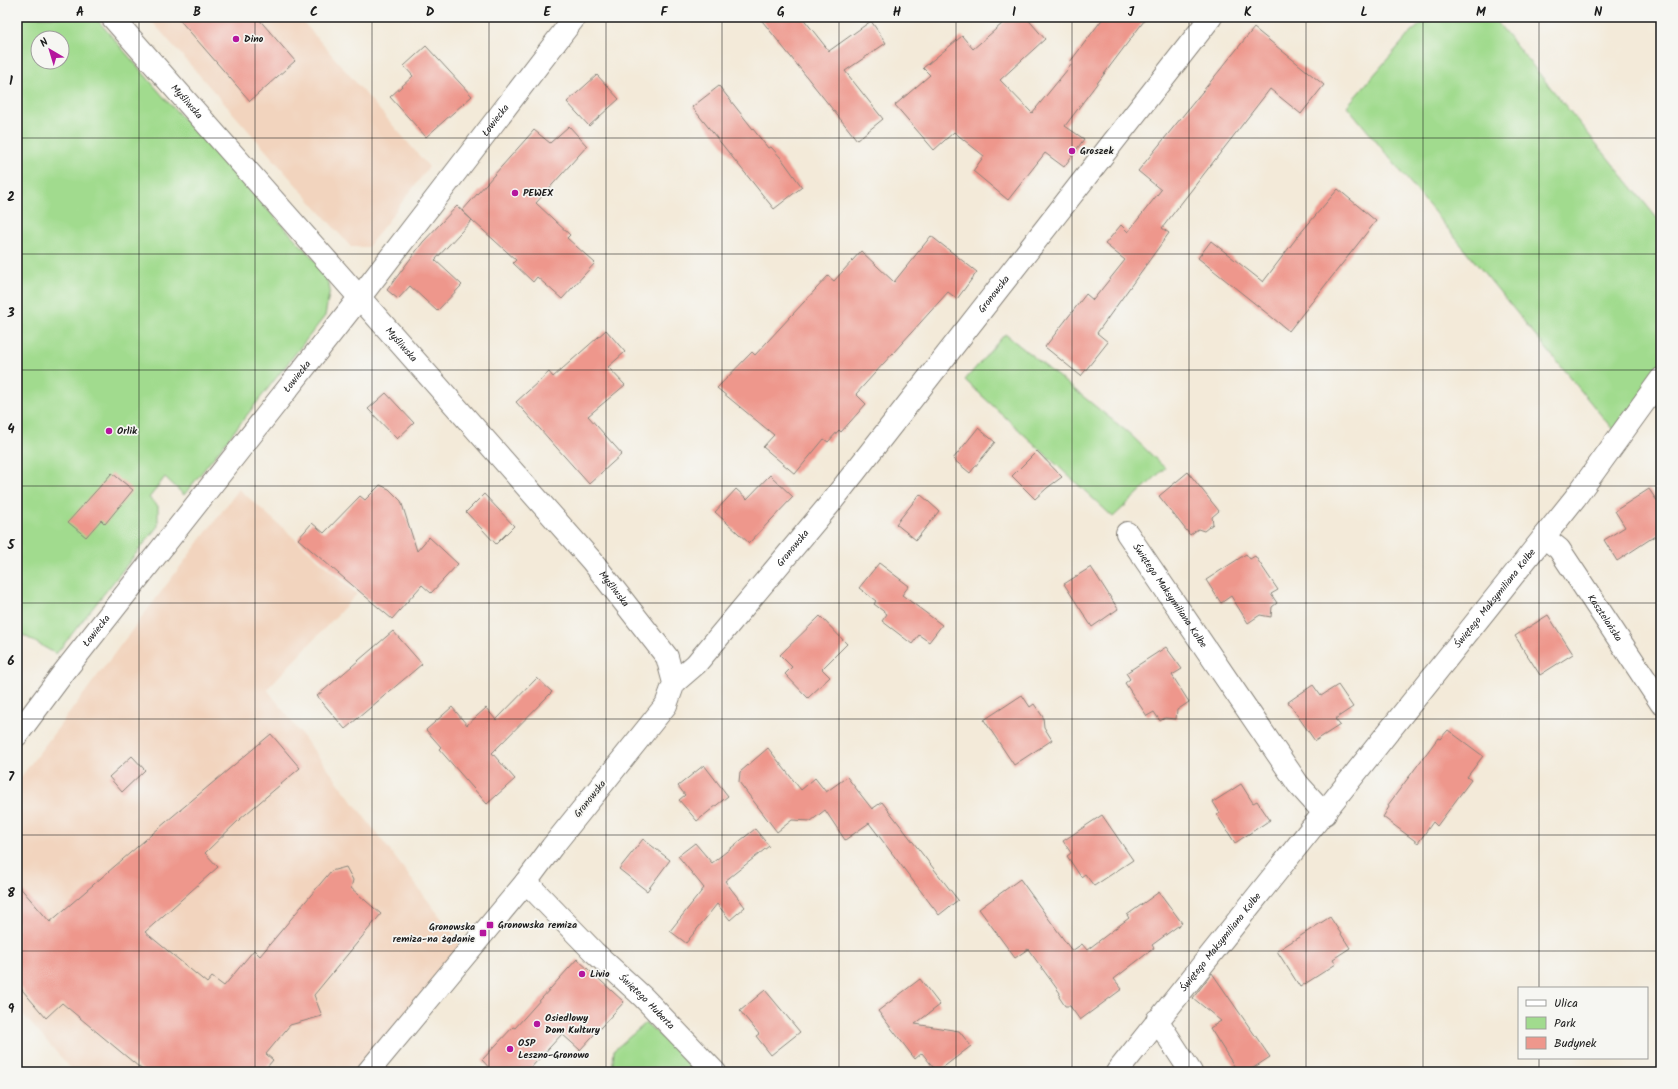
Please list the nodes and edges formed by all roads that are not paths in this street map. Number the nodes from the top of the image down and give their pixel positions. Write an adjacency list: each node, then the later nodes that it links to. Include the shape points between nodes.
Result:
1 (112, 17): 4 (street, Myśliwska)
2 (575, 17): 4 (street, Łowiecka)
3 (1211, 17): 8 (street, Gronowska, via 829,505 696,664)
4 (360, 297): 8 (street, Myśliwska, via 592,561 667,657); 10 (street, Łowiecka)
5 (1661, 379): 7 (street, Świętego Maksymiliana Kolbe)
6 (1127, 533): 11 (street, Świętego Maksymiliana Kolbe, via 1298,784)
7 (1544, 537): 9 (street, Kasztelańska, via 1559,549); 11 (street, Świętego Maksymiliana Kolbe)
8 (674, 683): 12 (street, Gronowska, via 666,704)
9 (1661, 703)
10 (17, 735)
11 (1325, 814): 13 (street, Świętego Maksymiliana Kolbe)
12 (526, 882): 14 (street, Gronowska); 15 (street, Świętego Huberta)
13 (1157, 1020): 16 (street, Świętego Maksymiliana Kolbe); 17 (street)
14 (368, 1072)
15 (716, 1072)
16 (1117, 1072)
17 (1191, 1072)

